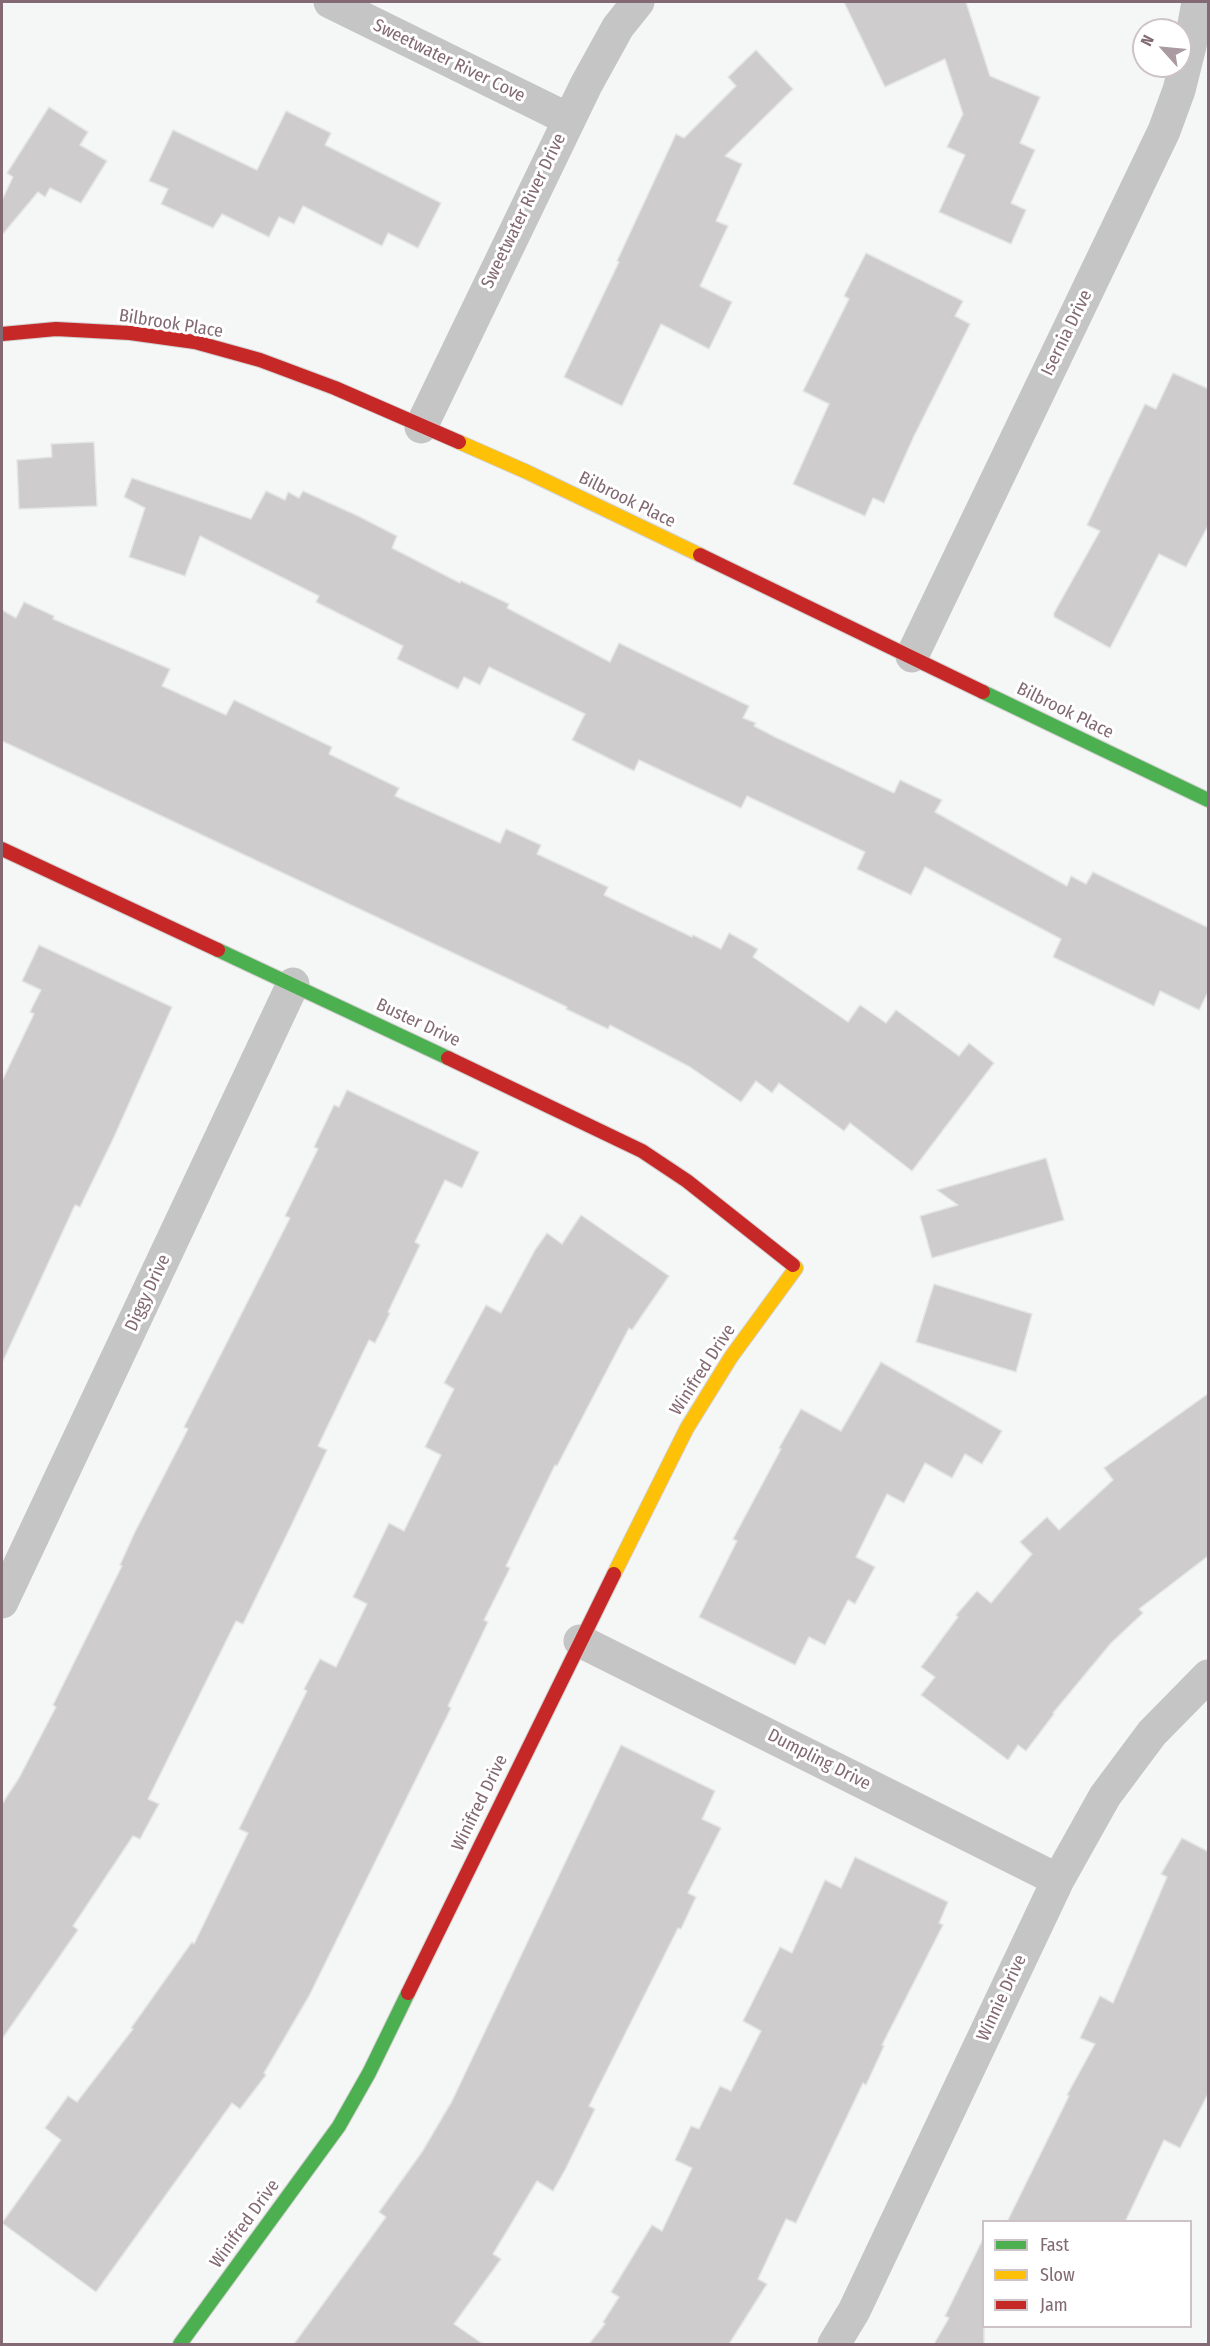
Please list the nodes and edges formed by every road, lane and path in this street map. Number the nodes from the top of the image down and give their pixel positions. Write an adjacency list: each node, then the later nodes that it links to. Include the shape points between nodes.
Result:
1 (330, 2): 4 (street, Sweetwater River Cove)
2 (638, 2): 4 (street, Sweetwater River Drive, via 618,27)
3 (1198, 2): 7 (street, Isernia Drive, via 1179,90 1164,131)
4 (568, 119): 6 (street, Sweetwater River Drive)
5 (2, 334): 6 (street, Bilbrook Place, via 56,329 195,342 260,360 324,384)
6 (421, 427): 7 (street, Bilbrook Place, via 527,471)
7 (912, 656): 8 (street, Bilbrook Place)
8 (1209, 801)
9 (2, 849): 10 (street, Buster Drive)
10 (293, 984): 11 (street, Buster Drive, via 642,1151 687,1181); 12 (street, Diggy Drive)
11 (796, 1268): 13 (street, Winifred Drive, via 731,1357 687,1428)
12 (2, 1602)
13 (579, 1641): 15 (street, Dumpling Drive); 16 (street, Winifred Drive, via 364,2082 339,2126)
14 (1209, 1676): 15 (street, Winnie Drive, via 1152,1733 1106,1796)
15 (1058, 1880): 17 (street, Winnie Drive, via 854,2311)
16 (180, 2344)
17 (834, 2344)

